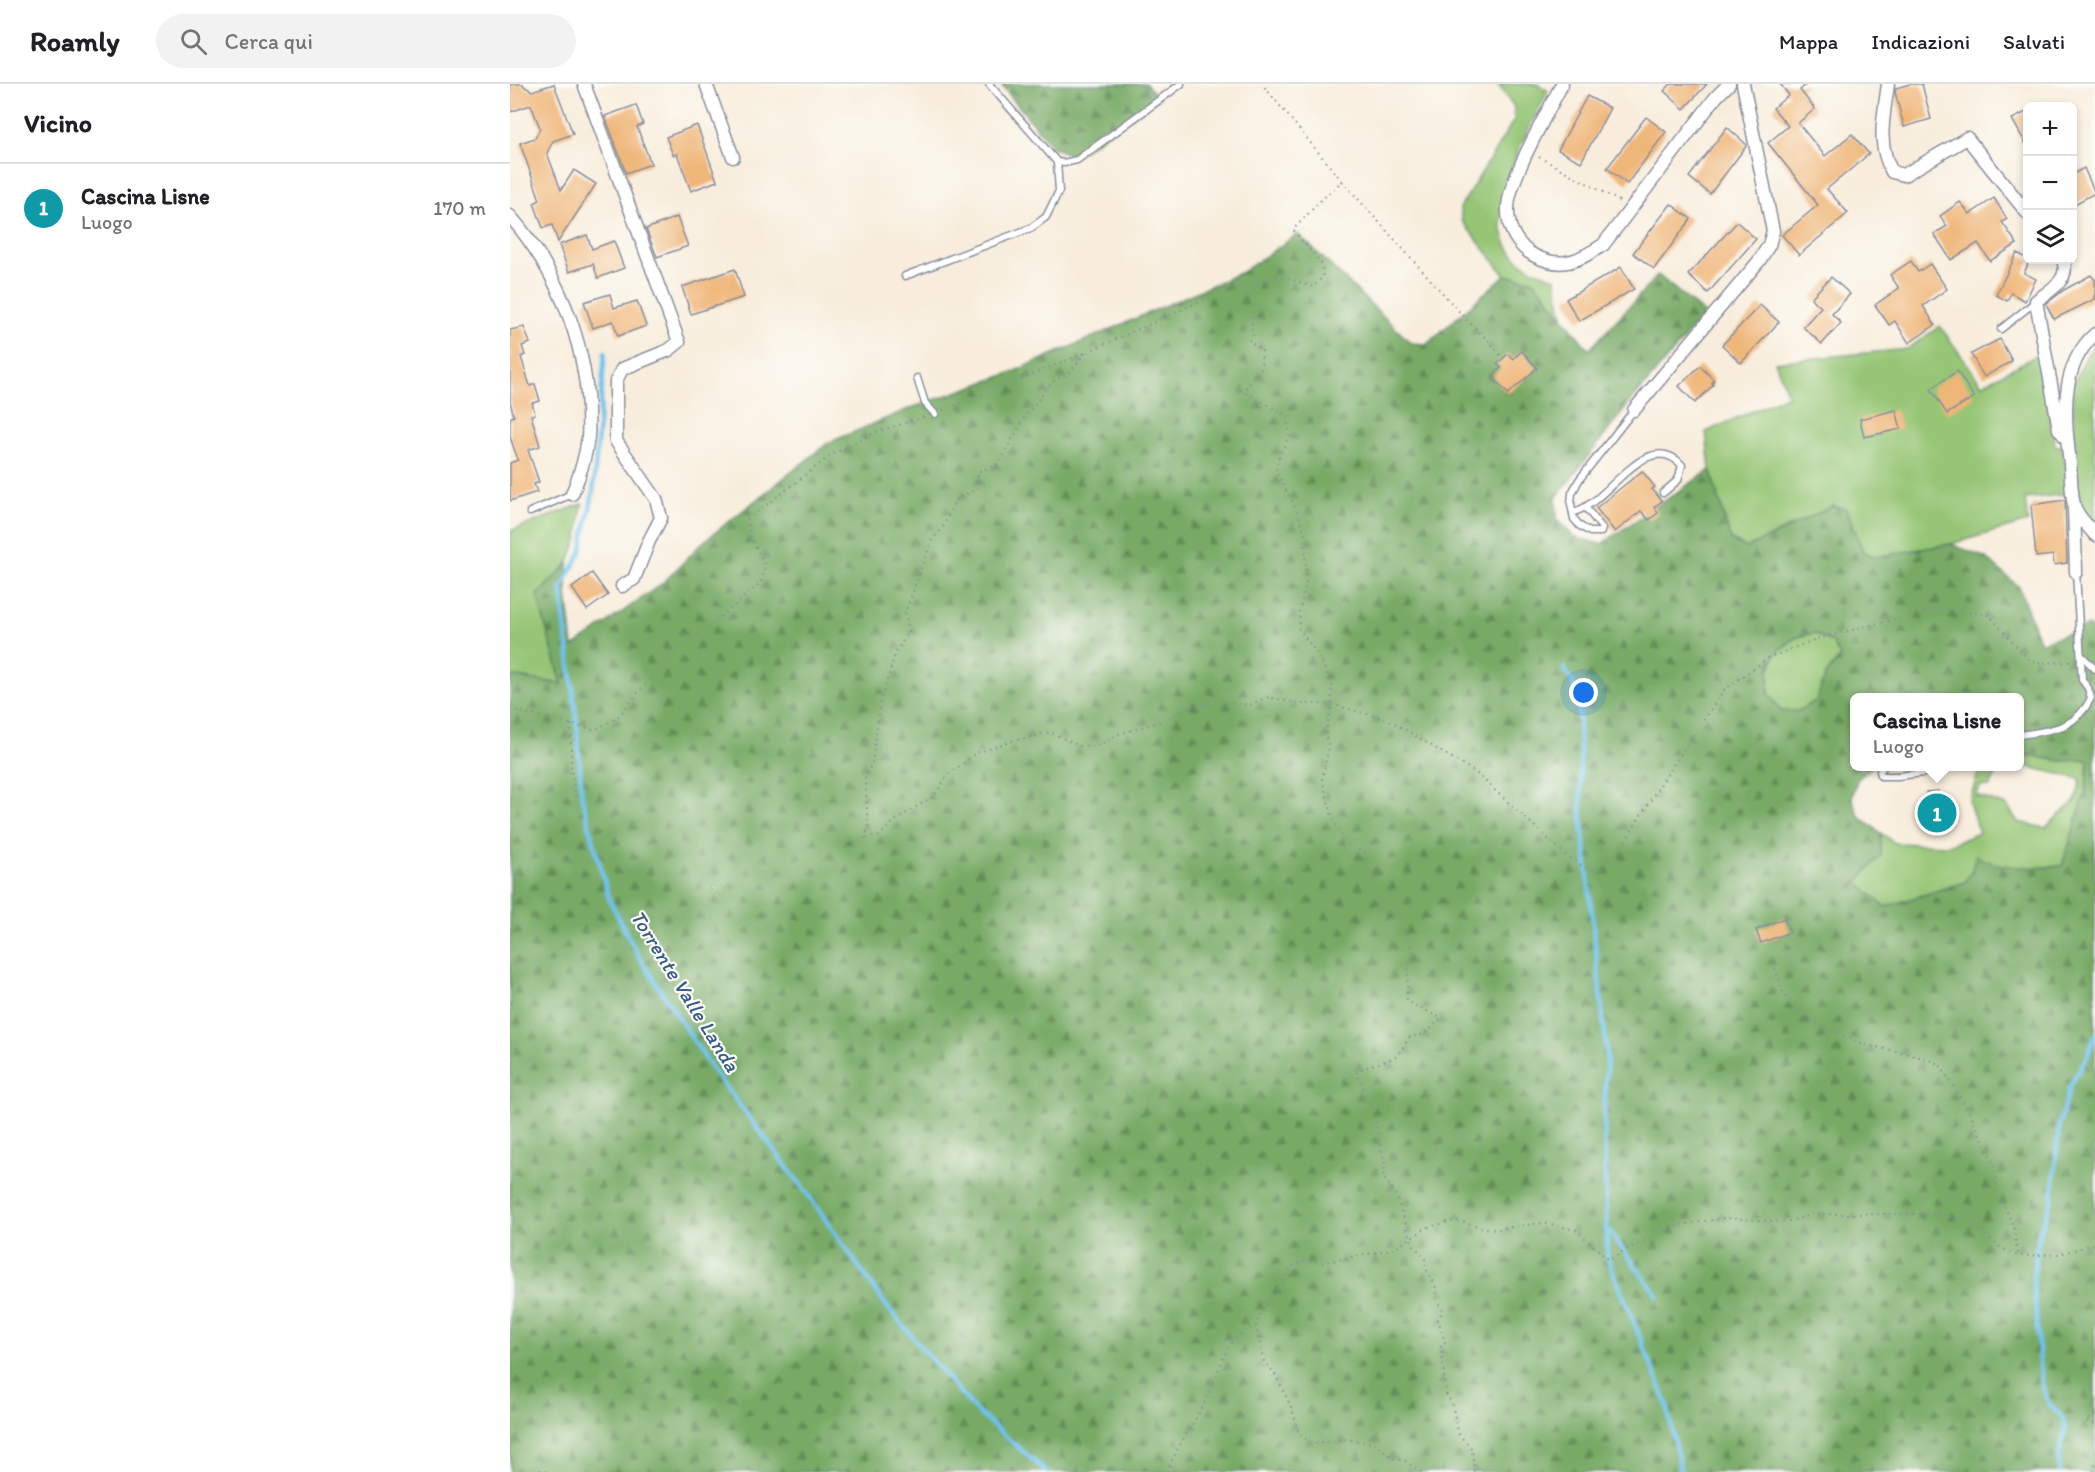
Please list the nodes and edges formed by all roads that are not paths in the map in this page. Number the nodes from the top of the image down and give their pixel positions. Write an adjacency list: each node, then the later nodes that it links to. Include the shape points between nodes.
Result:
1 (584, 84): 30 (street, via 679,342 622,369 616,381 616,441 656,499 661,518 633,579)
2 (706, 84): 9 (street)
3 (989, 84): 10 (lane)
4 (1181, 84): 10 (lane, via 1077,160)
5 (1562, 84): 6 (street, via 1513,183 1507,209 1511,232 1525,250 1548,262 1578,261 1603,245)
6 (1729, 84)
7 (1743, 84): 19 (street, via 1773,231 1769,245 1760,261)
8 (1888, 84): 11 (street, via 1881,134 1892,172 1904,175 1967,138)
9 (733, 156)
10 (1057, 162): 14 (lane, via 1059,191 1046,216 1031,228)
11 (2025, 210)
12 (510, 216): 23 (street, via 529,238 569,312 586,379 589,435)
13 (2064, 264): 15 (street, via 2063,278)
14 (905, 276)
15 (2036, 301): 16 (lane); 21 (street, via 2058,429)
16 (2001, 329)
17 (2095, 334): 21 (street, via 2075,361 2069,382 2065,404)
18 (917, 378): 20 (lane, via 925,403)
19 (1634, 410): 27 (lane, via 1579,480 1572,493)
20 (934, 414)
21 (2067, 440): 24 (street)
22 (1663, 493): 25 (lane, via 1678,480 1683,465 1660,453 1633,467)
23 (572, 494): 26 (lane)
24 (2074, 507): 28 (street); 29 (street)
25 (1586, 508): 27 (lane); 27 (lane, via 1600,524 1601,532 1590,532 1580,526)
26 (530, 512)
27 (1573, 512)
28 (2095, 535)
29 (2076, 572): 31 (lane)
30 (622, 586)
31 (2081, 658): 32 (lane); 33 (lane, via 2082,680 2091,698 2085,710 2055,730)
32 (2095, 669)
33 (2024, 734)
34 (1880, 771): 35 (lane, via 1881,776)
35 (1932, 772)

